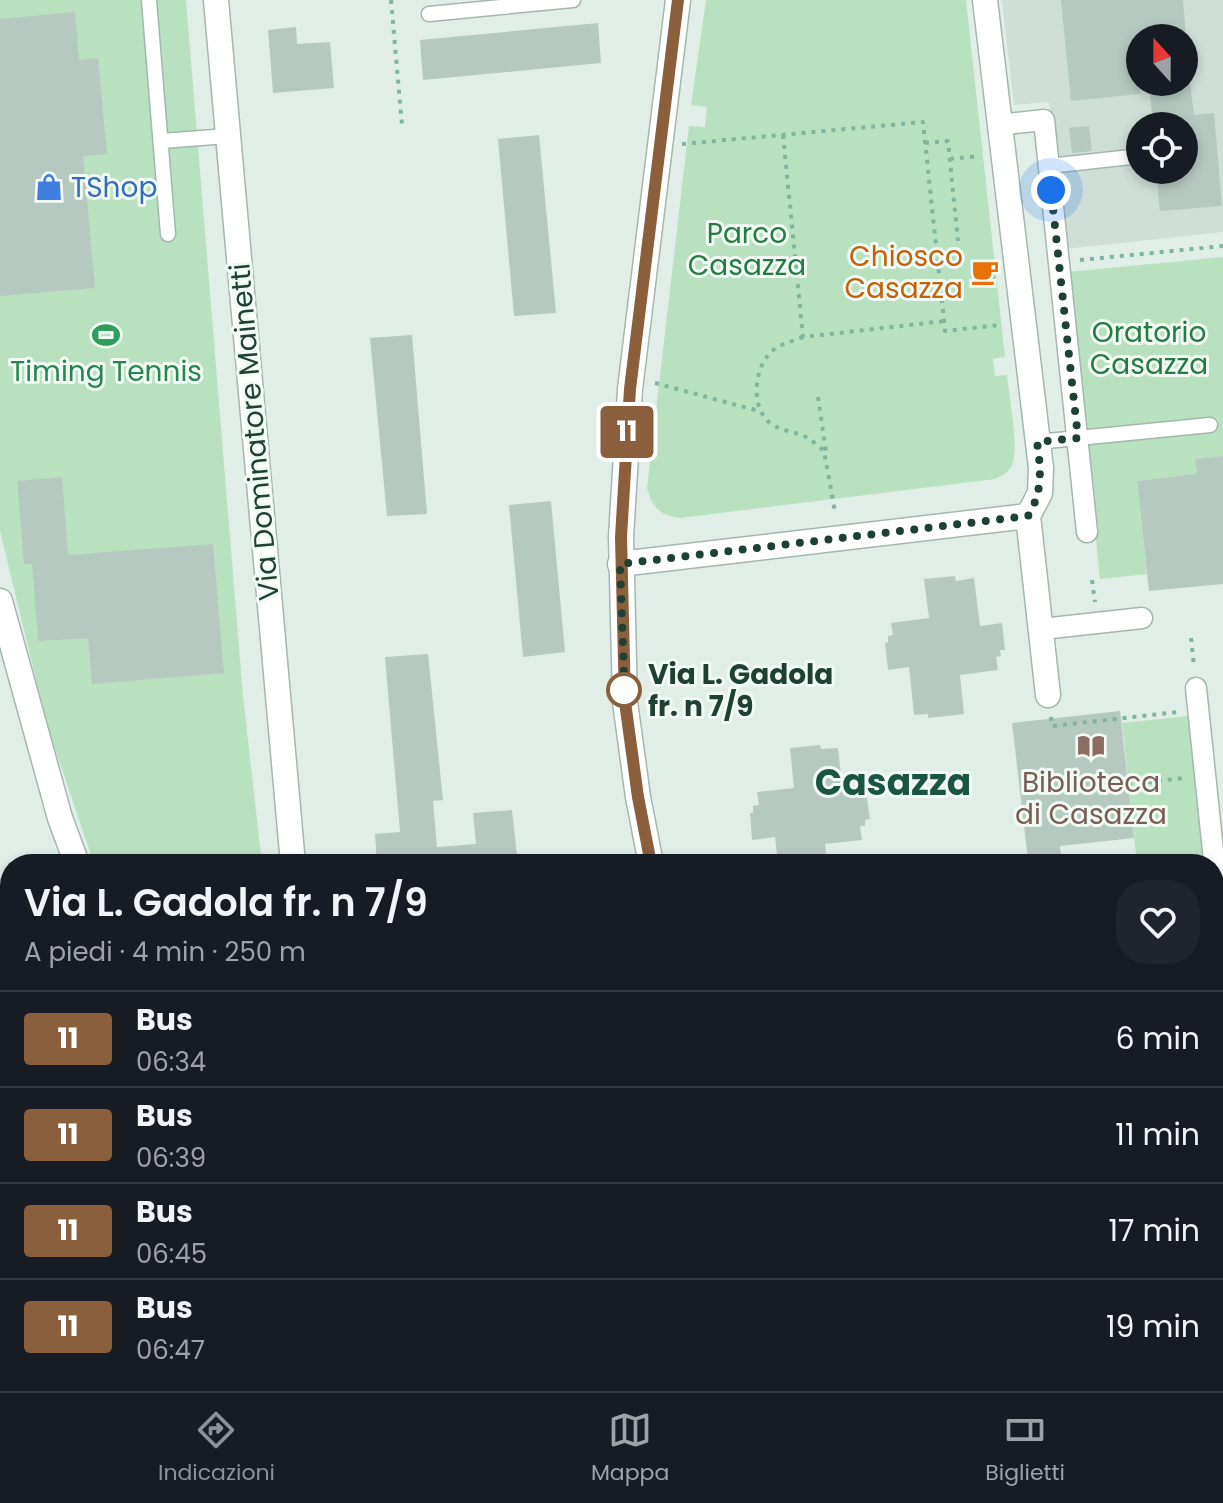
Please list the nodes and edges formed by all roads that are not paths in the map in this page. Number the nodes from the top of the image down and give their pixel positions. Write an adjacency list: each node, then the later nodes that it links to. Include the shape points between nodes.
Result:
1 (149, 0): 9 (lane)
2 (216, 0): 8 (street, Via Dominatore Mainetti)
3 (573, 0): 6 (lane)
4 (678, 0): 18 (street, via 630,389)
5 (985, 0): 15 (street)
6 (429, 14)
7 (1007, 124): 11 (street, via 1044,120)
8 (228, 136): 9 (lane); 25 (street, Via Dominatore Mainetti)
9 (161, 141): 12 (lane)
10 (1126, 158): 11 (lane)
11 (1049, 166): 14 (street)
12 (168, 234)
13 (1210, 425): 14 (lane)
14 (1078, 438): 15 (lane); 17 (street)
15 (1037, 442): 16 (street, via 1040,493)
16 (1028, 516): 18 (street); 21 (street)
17 (1087, 532)
18 (620, 564): 26 (street, via 625,702)
19 (0, 601): 24 (street)
20 (1142, 618): 21 (street)
21 (1042, 629): 23 (street)
22 (1196, 688): 27 (street)
23 (1050, 707)
24 (73, 854)
25 (292, 854)
26 (649, 854)
27 (1216, 854)

